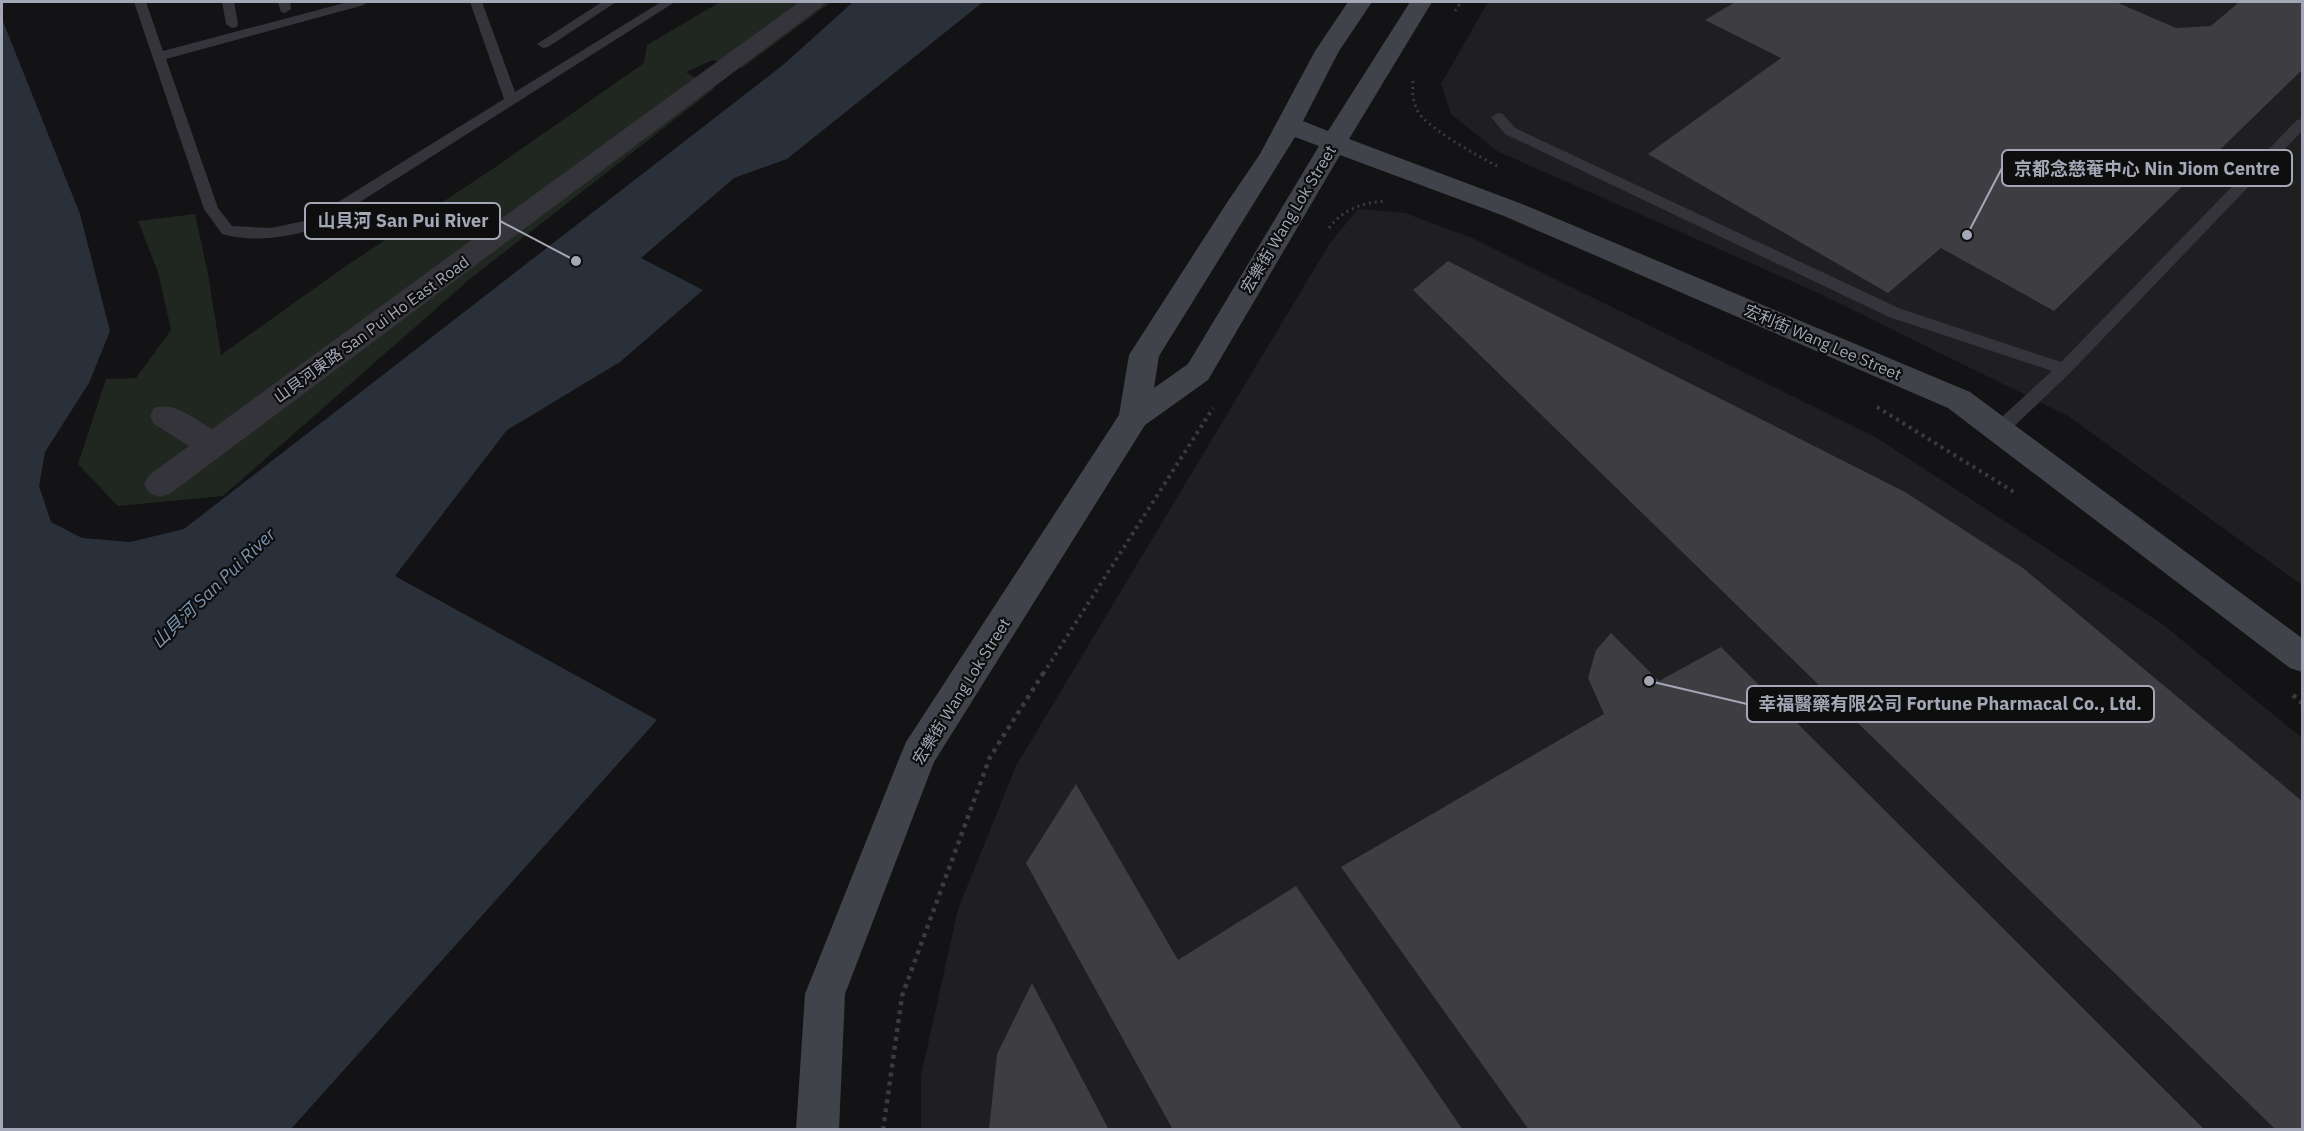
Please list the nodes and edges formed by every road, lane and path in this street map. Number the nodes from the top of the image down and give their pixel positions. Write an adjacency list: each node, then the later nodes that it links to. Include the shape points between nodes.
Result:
1 (140, 2): 12 (lane)
2 (228, 2): 10 (lane)
3 (360, 2): 12 (lane)
4 (476, 2): 13 (lane)
5 (609, 2): 11 (lane)
6 (669, 2): 13 (lane)
7 (813, 2): 26 (street, 山貝河東路 San Pui Ho East Road)
8 (1360, 2): 16 (street, 宏樂街 Wang Lok Street, via 1327,51)
9 (1421, 2): 17 (street, 宏樂街 Wang Lok Street)
10 (232, 24)
11 (543, 44)
12 (161, 56): 13 (lane, via 211,209 227,230 252,235 314,224)
13 (511, 99)
14 (1498, 117): 20 (lane, via 1510,131 1895,313)
15 (2302, 123): 20 (lane)
16 (1289, 125): 17 (street, 宏利街 Wang Lee Street); 24 (street, 宏樂街 Wang Lok Street, via 1144,355)
17 (1334, 143): 24 (street, 宏樂街 Wang Lok Street, via 1198,372); 25 (street, 宏利街 Wang Lee Street, via 1514,210 1959,400)
18 (1396, 202): 19 (path, via 1359,204 1332,222)
19 (1326, 232)
20 (2064, 369): 25 (lane)
21 (1216, 404): 33 (path, via 990,758 902,996)
22 (1875, 405): 28 (path)
23 (165, 416): 26 (street)
24 (1134, 417): 32 (street, 宏樂街 Wang Lok Street, via 919,754 825,994)
25 (2000, 430): 29 (street, 宏利街 Wang Lee Street)
26 (213, 446): 27 (street, 山貝河東路 San Pui Ho East Road)
27 (160, 484)
28 (2019, 495)
29 (2302, 657)
30 (2284, 688): 31 (path)
31 (2302, 703)
32 (817, 1130)
33 (883, 1130)

